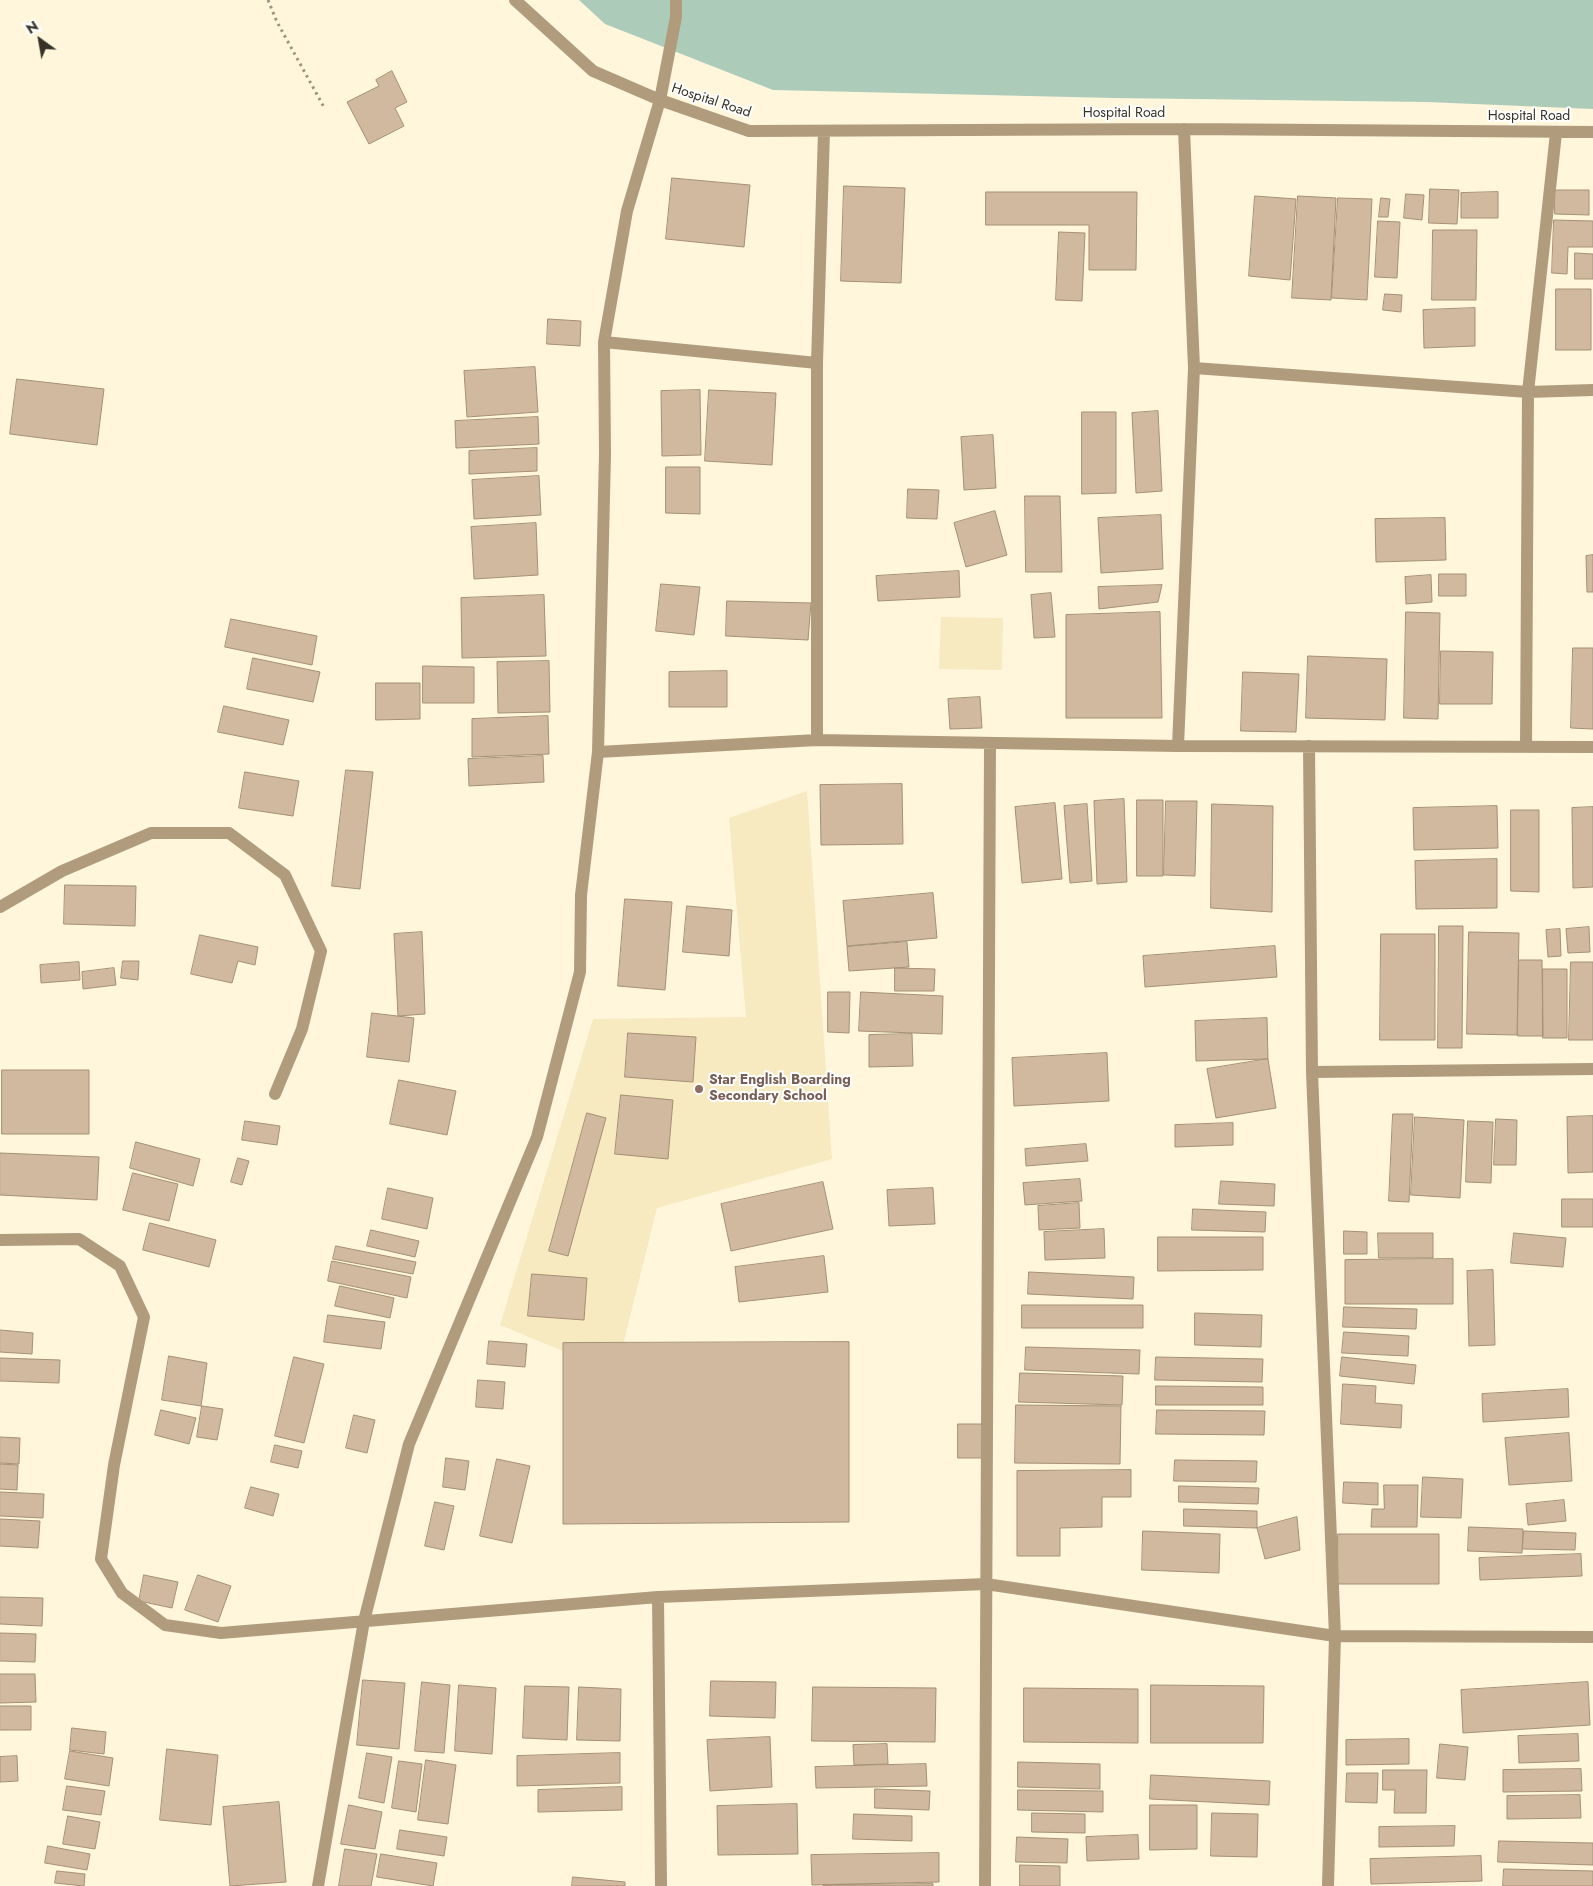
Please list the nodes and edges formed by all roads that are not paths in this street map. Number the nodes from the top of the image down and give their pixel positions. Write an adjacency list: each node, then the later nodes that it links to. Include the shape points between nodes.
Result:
1 (515, 0): 3 (street, Hospital Road, via 592,71)
2 (676, 0): 3 (street, via 676,17)
3 (660, 100): 5 (street, Hospital Road, via 749,131); 8 (street, via 627,211)
4 (1184, 129): 5 (street, Hospital Road); 7 (street, Hospital Road); 10 (street)
5 (824, 131): 9 (street)
6 (1593, 132): 7 (street, Hospital Road)
7 (1556, 133): 12 (street)
8 (604, 342): 9 (street); 19 (street, via 605,454)
9 (817, 363): 13 (street)
10 (1194, 368): 12 (street); 15 (street)
11 (1593, 390): 12 (street)
12 (1528, 392): 17 (street)
13 (817, 740): 14 (street); 19 (street)
14 (990, 744): 15 (street); 25 (street)
15 (1178, 746): 16 (street)
16 (1309, 746): 17 (street); 22 (street)
17 (1526, 746): 18 (street)
18 (1593, 747)
19 (598, 752): 27 (street, via 581,895 580,972 539,1128 409,1444)
20 (0, 907): 23 (street, via 62,871 151,833 229,833 285,875 321,951 302,1029)
21 (1593, 1069): 22 (street)
22 (1312, 1072): 28 (street)
23 (275, 1094)
24 (0, 1240): 27 (street, via 79,1239 120,1266 144,1317 114,1465 101,1560 122,1593 165,1625 221,1633)
25 (986, 1584): 26 (street); 28 (street); 32 (street)
26 (658, 1597): 27 (street); 31 (street)
27 (364, 1621): 30 (street)
28 (1335, 1636): 29 (street); 33 (street)
29 (1593, 1637)
30 (318, 1886)
31 (661, 1886)
32 (985, 1886)
33 (1328, 1886)

